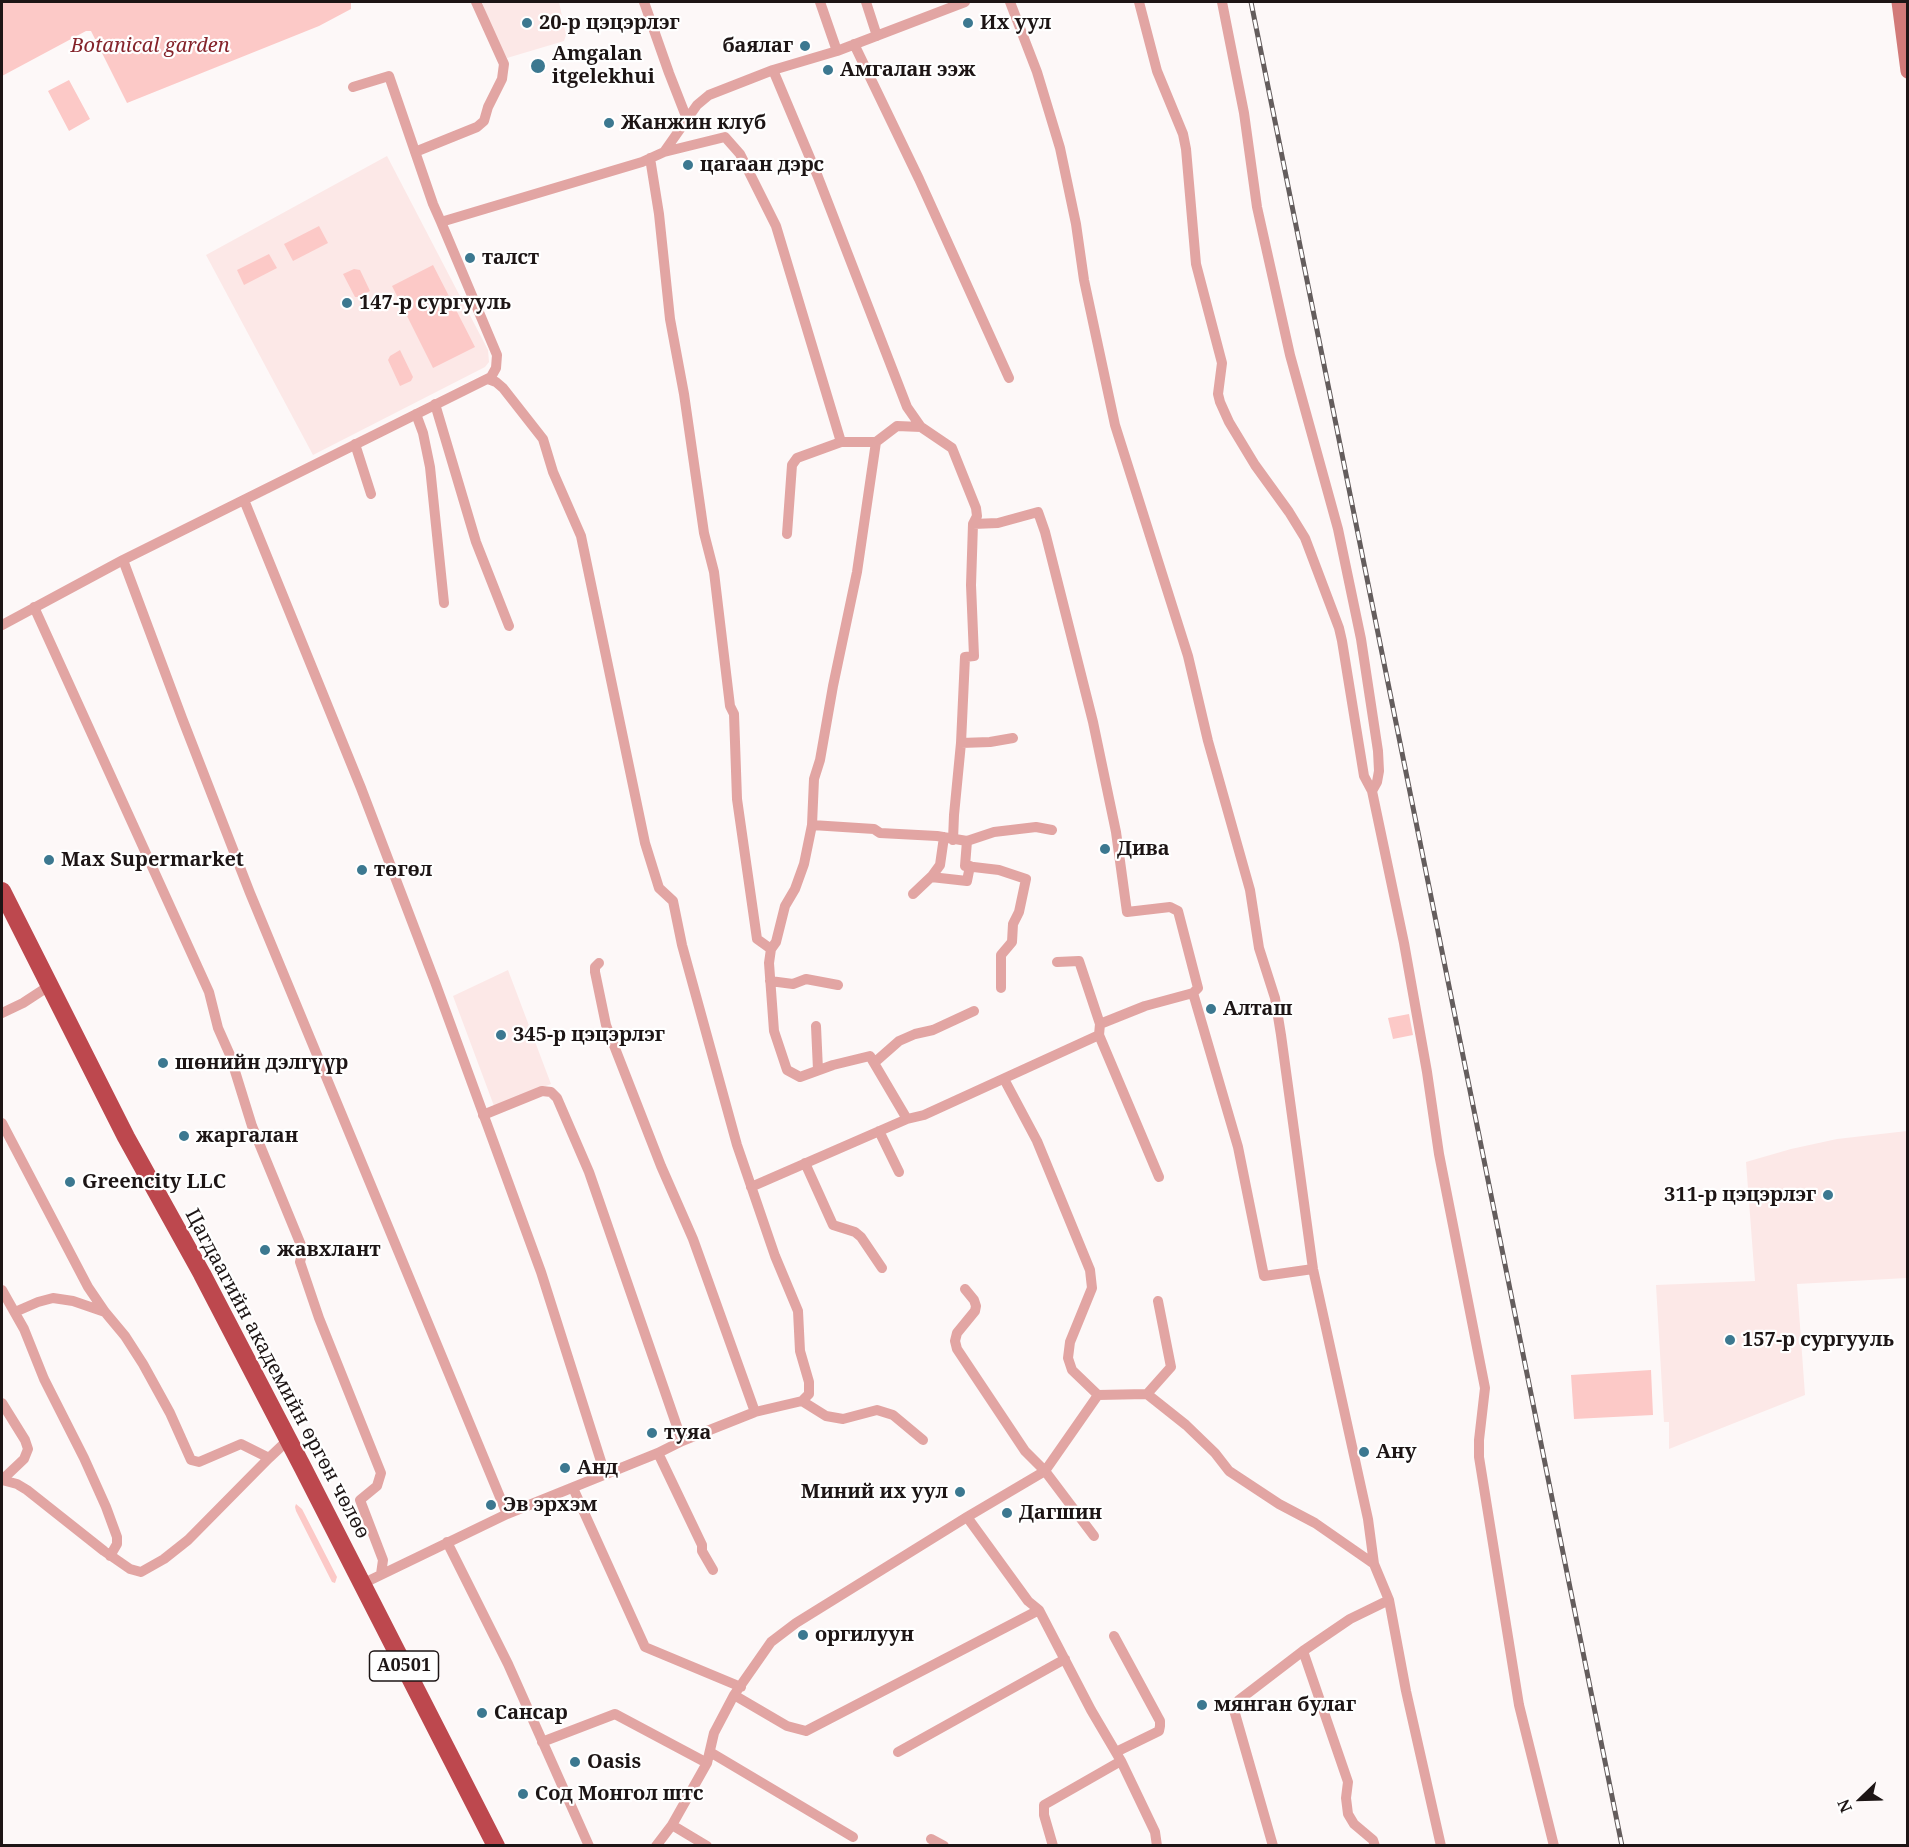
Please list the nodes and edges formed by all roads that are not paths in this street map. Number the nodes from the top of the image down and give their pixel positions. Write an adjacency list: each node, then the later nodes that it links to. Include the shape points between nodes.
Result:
1 (476, 2): 17 (street, via 504,64 502,79 484,121 477,128)
2 (644, 2): 16 (street)
3 (820, 2): 12 (street)
4 (866, 2): 10 (street)
5 (965, 2): 10 (street)
6 (1010, 2): 73 (street, via 1060,148 1115,425 1188,656 1250,890 1259,948 1280,1026)
7 (1138, 2): 40 (street, via 1157,71 1183,134 1196,264 1222,363 1220,402 1308,546 1339,628 1364,776)
8 (1222, 2): 40 (street, via 1244,113 1257,207 1290,355 1338,529 1360,639 1379,771)
9 (1899, 2): 14 (main road)
10 (877, 36): 11 (street)
11 (854, 44): 12 (street); 21 (street)
12 (837, 51): 13 (street)
13 (773, 70): 16 (street, via 709,95); 25 (street, via 907,407)
14 (1908, 72)
15 (353, 87): 17 (street, via 389,75)
16 (687, 119): 18 (street)
17 (415, 152): 20 (street)
18 (664, 152): 19 (street); 26 (street, via 725,136 740,154 776,226)
19 (650, 158): 20 (street); 49 (street, via 670,319 734,714 737,799 757,939)
20 (441, 222): 22 (street, via 497,355 496,370)
21 (1009, 378)
22 (488, 379): 23 (street); 71 (street, via 503,388 543,439 580,536 645,843 659,888 673,901 721,1092)
23 (435, 404): 24 (street); 37 (street, via 476,542)
24 (416, 414): 28 (street); 34 (street, via 430,467)
25 (921, 427): 27 (street, via 897,426); 31 (street, via 952,448 976,508)
26 (840, 442): 27 (street); 32 (street, via 797,458 792,465)
27 (876, 442): 41 (street, via 857,573 814,779)
28 (355, 444): 29 (street); 30 (street)
29 (371, 494)
30 (244, 500): 33 (street); 64 (street, via 361,788)
31 (973, 524): 39 (street, via 974,656 965,657); 56 (street, via 998,523 1038,512 1093,722 1116,832 1127,912 1170,907 1178,910 1198,988)
32 (787, 534)
33 (123, 560): 35 (street); 93 (street, via 250,893)
34 (444, 603)
35 (34, 607): 36 (street); 100 (street, via 209,992 252,1126 303,1250 300,1262 319,1318 381,1473 377,1486 360,1500 383,1560)
36 (2, 625)
37 (509, 627)
38 (1013, 738): 39 (street)
39 (961, 743): 43 (street)
40 (1372, 791): 125 (street, via 1404,943 1428,1072 1438,1154 1485,1388 1479,1457 1520,1705)
41 (812, 825): 43 (street); 49 (street, via 804,864 795,890 784,906)
42 (1052, 830): 44 (street, via 1036,827 994,831)
43 (949, 838): 44 (street); 46 (street, via 940,865)
44 (967, 841): 45 (street, via 965,866)
45 (970, 867): 46 (street, via 967,881); 55 (street, via 999,870 1026,879 1011,942 1001,955)
46 (931, 877): 48 (street)
47 (2, 891): 54 (highway, Цагдаагийн академийн өргөн чөлөө / A0501)
48 (913, 894)
49 (771, 949): 52 (street)
50 (1057, 962): 60 (street, via 1079,961)
51 (599, 963): 83 (street, via 595,972 606,1024 693,1239)
52 (770, 981): 53 (street, via 793,984 806,979); 62 (street, via 774,1031 788,1070 800,1077)
53 (838, 985)
54 (49, 986): 58 (street); 84 (highway, Цагдаагийн академийн өргөн чөлөө / A0501)
55 (1001, 988)
56 (1193, 993): 60 (street, via 1145,1006); 73 (street, via 1238,1147 1264,1276)
57 (974, 1011): 61 (street, via 899,1041)
58 (2, 1013)
59 (816, 1026): 62 (street)
60 (1099, 1029): 63 (street); 70 (street)
61 (874, 1063): 62 (street, via 870,1056); 65 (street)
62 (818, 1070)
63 (1004, 1078): 65 (street); 80 (street, via 1037,1141 1090,1270 1092,1288 1070,1342 1068,1358 1072,1370)
64 (483, 1115): 86 (street, via 542,1091 557,1098 589,1172); 90 (street, via 541,1272)
65 (907, 1119): 67 (street)
66 (2, 1123): 78 (street)
67 (879, 1131): 68 (street); 69 (street)
68 (805, 1163): 71 (street); 72 (street, via 832,1225 861,1237)
69 (899, 1172)
70 (1159, 1177)
71 (751, 1187): 81 (street, via 798,1311 800,1351 809,1382 809,1394)
72 (882, 1268)
73 (1313, 1269): 98 (street, via 1368,1519)
74 (965, 1289): 89 (street, via 976,1306 957,1333 957,1348 1025,1451)
75 (2, 1290): 77 (street)
76 (1158, 1301): 79 (street, via 1171,1367)
77 (15, 1312): 78 (street, via 53,1298); 97 (street, via 109,1515 117,1537)
78 (105, 1312): 88 (street, via 143,1364 191,1460 199,1462 241,1444)
79 (1147, 1394): 80 (street); 98 (street, via 1186,1425 1229,1471)
80 (1098, 1395): 89 (street)
81 (802, 1401): 83 (street); 85 (street, via 834,1418 877,1410 893,1415)
82 (2, 1403): 91 (street, via 28,1449 24,1459)
83 (755, 1412): 86 (street)
84 (288, 1440): 88 (street); 101 (highway, Цагдаагийн академийн өргөн чөлөө / A0501)
85 (923, 1440)
86 (682, 1441): 87 (street)
87 (658, 1453): 90 (street); 99 (street)
88 (269, 1458): 97 (street, via 188,1540 147,1570 136,1571)
89 (1045, 1472): 94 (street); 95 (street)
90 (604, 1474): 92 (street)
91 (2, 1480): 97 (street, via 27,1490)
92 (573, 1488): 93 (street); 107 (street, via 645,1647)
93 (507, 1514): 96 (street)
94 (967, 1517): 103 (street, via 1028,1601); 107 (street, via 796,1623 771,1642)
95 (1094, 1536)
96 (447, 1542): 100 (street); 108 (street)
97 (110, 1556)
98 (1374, 1564): 102 (street)
99 (713, 1569)
100 (381, 1574): 101 (street)
101 (362, 1584): 115 (highway, Цагдаагийн академийн өргөн чөлөө / A0501)
102 (1389, 1600): 105 (street, via 1350,1619); 124 (street)
103 (1039, 1610): 106 (street); 107 (street, via 806,1731 787,1726)
104 (1114, 1636): 110 (street, via 1161,1726)
105 (1303, 1651): 122 (street, via 1239,1700 1234,1710); 123 (street, via 1348,1782 1347,1814)
106 (1065, 1659): 109 (street); 110 (street)
107 (737, 1691): 111 (street, via 714,1732)
108 (542, 1742): 111 (street, via 615,1714); 116 (street)
109 (898, 1752)
110 (1118, 1756): 120 (street, via 1044,1805); 121 (street, via 1155,1832)
111 (708, 1757): 112 (street); 113 (street)
112 (672, 1825): 117 (street); 118 (street)
113 (853, 1837)
114 (931, 1839): 119 (street)
115 (496, 1845)
116 (589, 1845)
117 (656, 1845)
118 (707, 1845)
119 (944, 1845)
120 (1053, 1845)
121 (1157, 1845)
122 (1273, 1845)
123 (1375, 1845)
124 (1441, 1845)
125 (1554, 1845)

